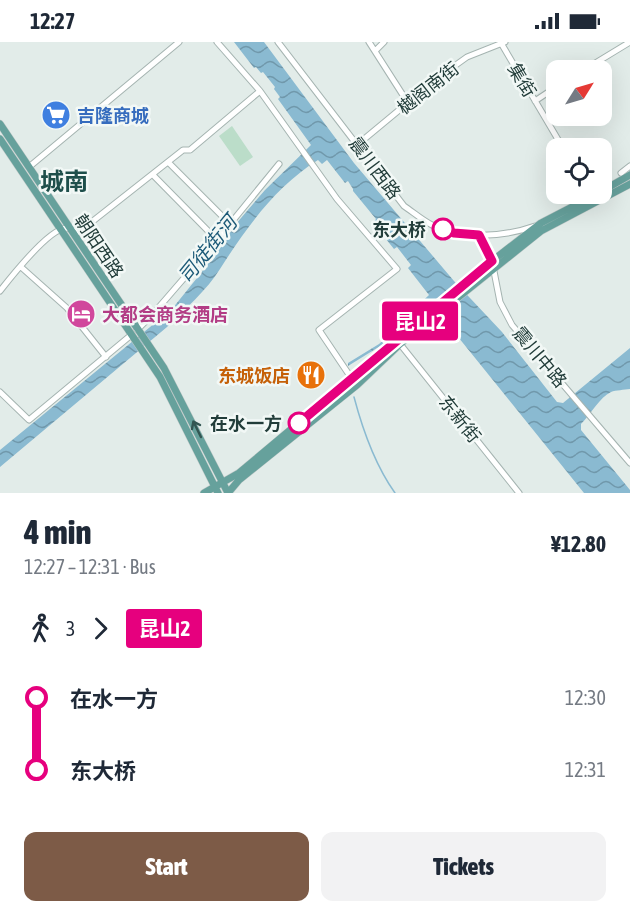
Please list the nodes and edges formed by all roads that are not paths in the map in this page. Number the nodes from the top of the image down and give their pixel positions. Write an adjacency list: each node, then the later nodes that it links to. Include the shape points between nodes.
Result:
1 (179, 42): 21 (street)
2 (217, 42): 10 (street)
3 (278, 42): 17 (street, 震川西路)
4 (369, 42): 8 (street)
5 (384, 42): 8 (street)
6 (630, 42): 9 (street)
7 (502, 43): 12 (street, 集街); 13 (street, 樾阁南街, via 467,57)
8 (375, 51): 13 (street)
9 (600, 60)
10 (260, 91): 18 (street); 46 (street, via 314,170 397,269 319,330)
11 (546, 93): 12 (street)
12 (535, 100): 15 (street, 集街)
13 (408, 103): 17 (street, 樾阁南街)
14 (0, 124): 21 (main road, 朝阳西路)
15 (557, 138)
16 (0, 139): 33 (main road, 朝阳西路)
17 (357, 145): 34 (street, 震川西路, via 404,206 432,225 454,233)
18 (169, 163): 23 (street); 31 (street)
19 (279, 164): 31 (street)
20 (630, 166): 22 (street)
21 (29, 167): 32 (main road, 朝阳西路)
22 (621, 172)
23 (153, 175): 32 (street, via 79,232); 35 (street)
24 (630, 175): 26 (main road)
25 (630, 184): 27 (main road)
26 (612, 186)
27 (612, 190)
28 (579, 204): 30 (main road)
29 (582, 204): 38 (main road)
30 (541, 223): 34 (street, 震川西路, via 522,230); 36 (main road)
31 (230, 224): 35 (street)
32 (68, 228): 33 (street); 42 (main road, 朝阳西路)
33 (59, 230): 37 (street); 43 (main road, 朝阳西路)
34 (479, 235): 36 (street, 震川中路)
35 (217, 240): 42 (street)
36 (492, 261): 38 (street, 震川中路); 39 (main road)
37 (21, 267): 40 (street); 45 (street, via 67,308)
38 (494, 269): 39 (main road); 48 (street, 震川中路, via 500,302 512,325)
39 (478, 277): 41 (main road)
40 (0, 291)
41 (428, 319): 44 (main road); 46 (main road)
42 (138, 332): 49 (main road, 朝阳西路, one-way to 42, via 164,368)
43 (131, 337): 45 (street); 50 (main road, 朝阳西路, via 160,377)
44 (400, 344): 52 (main road); 53 (street, 东新街)
45 (106, 357): 47 (street, via 29,420)
46 (352, 379): 49 (main road)
47 (0, 392)
48 (630, 464)
49 (223, 482): 50 (main road); 52 (main road, 朝阳西路)
50 (216, 489): 51 (main road)
51 (204, 493)
52 (228, 493)
53 (519, 493)

